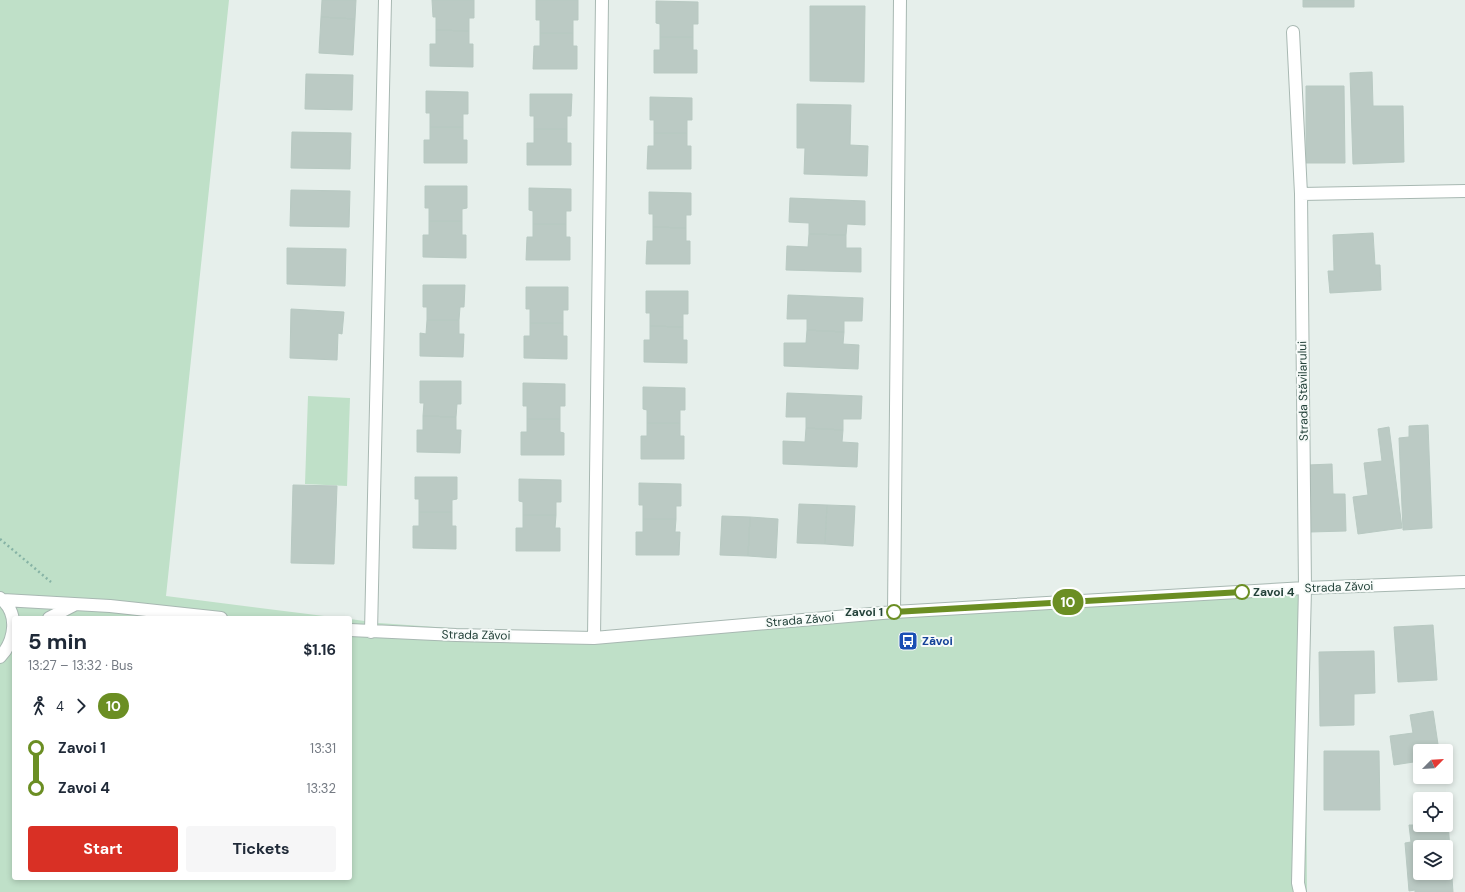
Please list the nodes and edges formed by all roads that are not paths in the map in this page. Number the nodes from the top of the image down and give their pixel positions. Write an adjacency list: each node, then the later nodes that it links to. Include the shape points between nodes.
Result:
1 (385, 0): 16 (street)
2 (602, 0): 17 (street)
3 (900, 0): 11 (street)
4 (1293, 32): 6 (street, Strada Stăvilarului)
5 (1465, 190): 6 (street)
6 (1301, 194): 8 (street, Strada Stăvilarului)
7 (1465, 582): 8 (street, Strada Zăvoi)
8 (1306, 588): 11 (street, Strada Zăvoi); 20 (street, Strada Stăvilarului, via 1298,883)
9 (1, 599): 10 (street); 14 (street)
10 (75, 604): 12 (street); 13 (street)
11 (894, 612): 17 (street, Strada Zăvoi)
12 (53, 616)
13 (202, 616)
14 (12, 618)
15 (352, 630): 16 (street, Strada Zăvoi)
16 (371, 632): 17 (street, Strada Zăvoi)
17 (594, 638)
18 (12, 639): 19 (street, via 8,649)
19 (0, 657)
20 (1300, 892)

